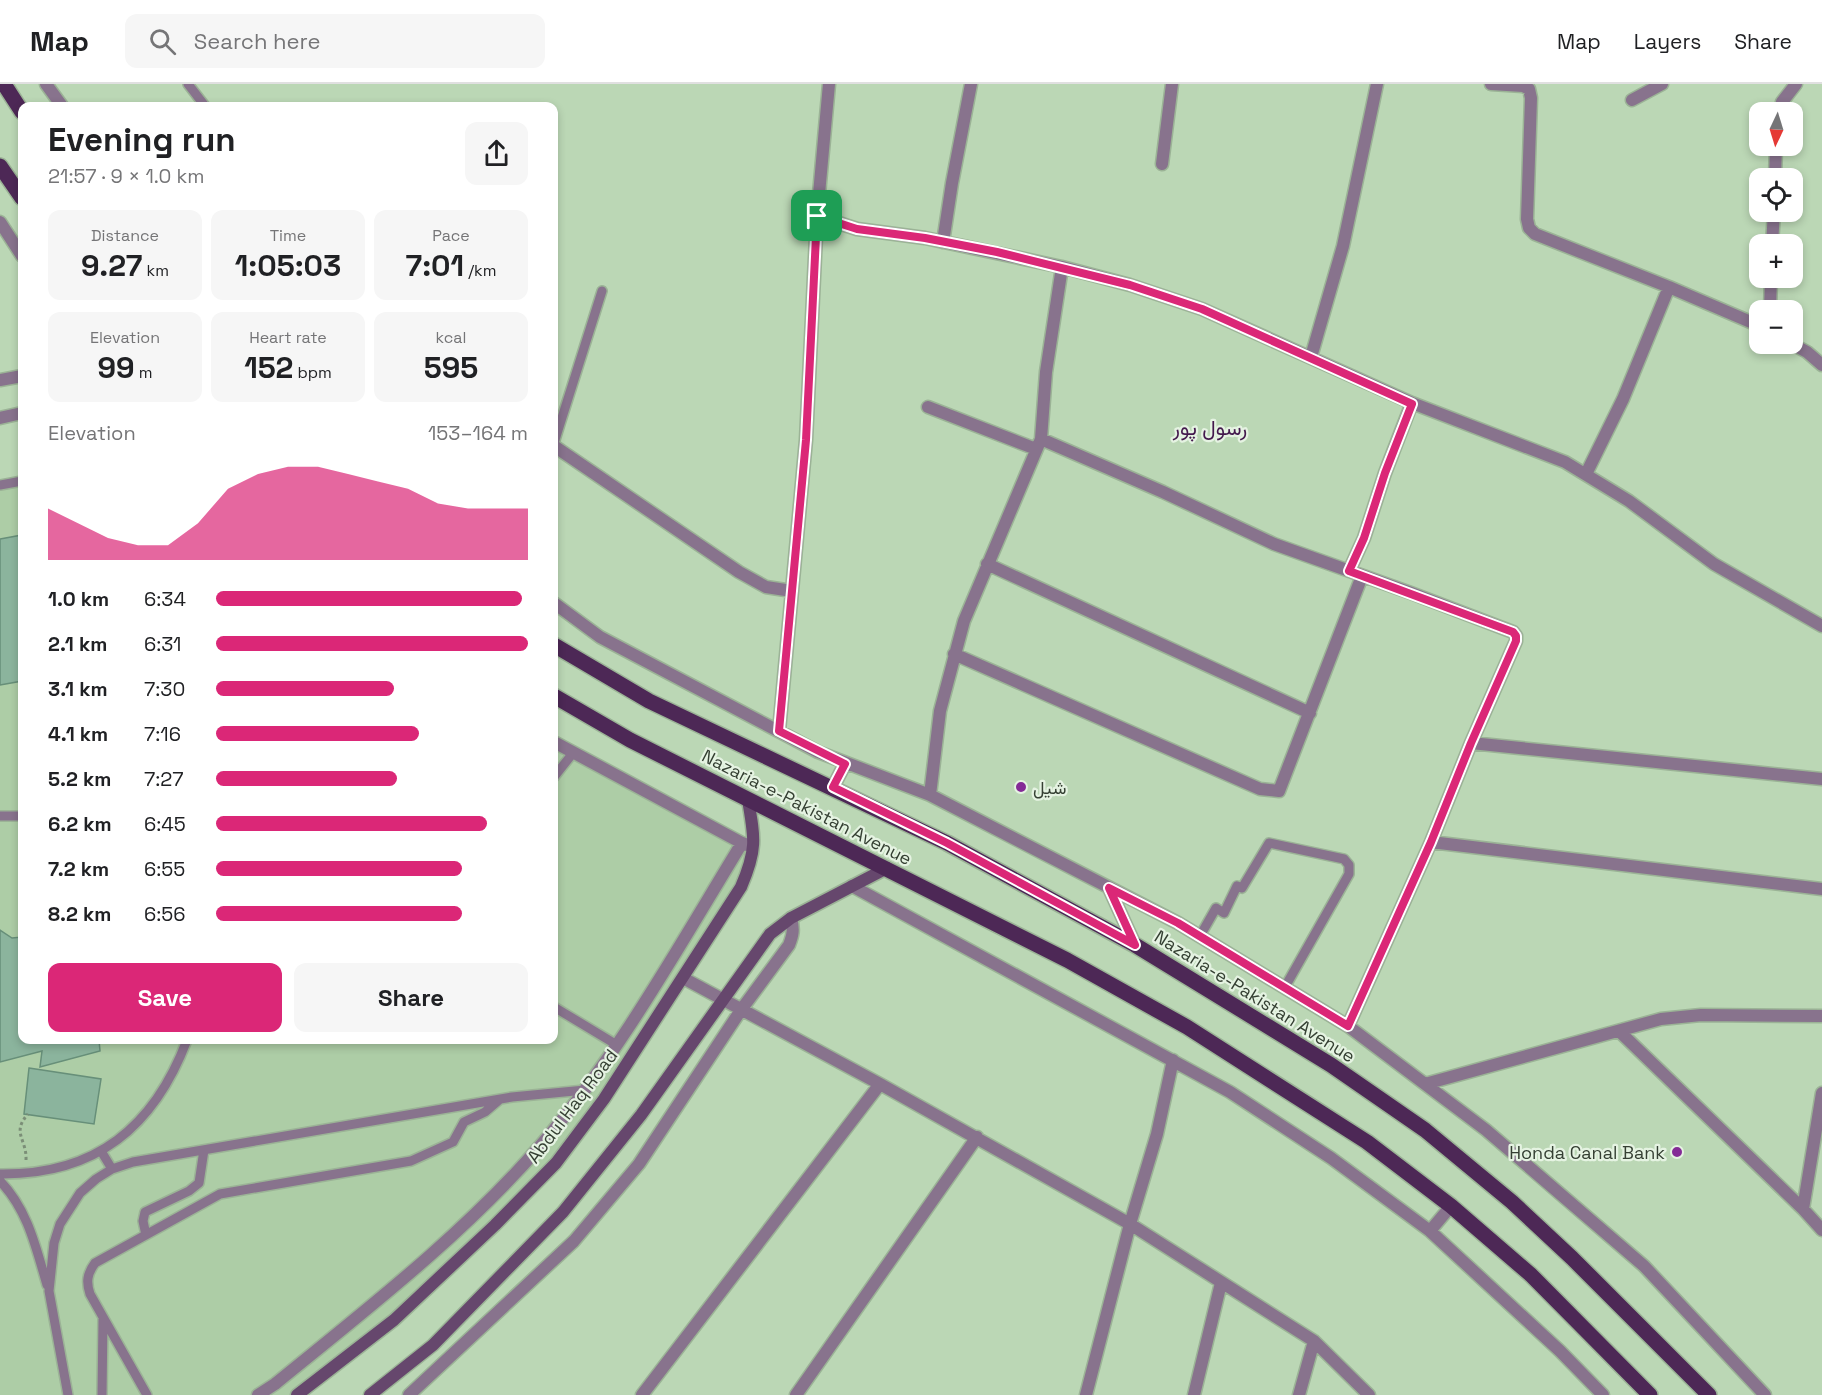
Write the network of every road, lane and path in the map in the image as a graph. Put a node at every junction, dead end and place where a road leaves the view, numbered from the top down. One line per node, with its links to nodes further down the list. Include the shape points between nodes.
1 (4, 84): 15 (main road)
2 (46, 84): 12 (street)
3 (188, 84): 13 (lane)
4 (829, 84): 19 (street)
5 (971, 84): 21 (street)
6 (1172, 84): 16 (street)
7 (1377, 84): 28 (street, via 1343,246)
8 (1491, 84): 24 (street, via 1529,89 1529,228 1535,234)
9 (1662, 84): 11 (street)
10 (1796, 84): 14 (street)
11 (1632, 100)
12 (59, 102)
13 (201, 102)
14 (1782, 102)
15 (18, 106)
16 (1162, 164)
17 (0, 166): 18 (main road)
18 (18, 192)
19 (817, 216): 21 (street, via 857,229); 45 (street, via 806,440)
20 (0, 222): 22 (street)
21 (943, 242): 23 (street)
22 (18, 250)
23 (1062, 267): 28 (street, via 1202,309); 37 (street)
24 (1669, 286): 26 (street); 39 (street, via 1623,399)
25 (602, 291): 36 (lane)
26 (1749, 321)
27 (1803, 350): 29 (street)
28 (1311, 357): 32 (street)
29 (1822, 365)
30 (18, 377): 31 (street)
31 (0, 380)
32 (1412, 404): 39 (street, via 1565,462); 43 (street)
33 (928, 407): 37 (street)
34 (18, 414): 35 (street)
35 (0, 418)
36 (558, 432)
37 (1038, 444): 42 (street); 43 (street, via 1163,492 1274,544)
38 (558, 448): 45 (street, via 739,572 766,587)
39 (1586, 474): 47 (street, via 1714,564)
40 (18, 482): 41 (lane)
41 (0, 485)
42 (987, 564): 49 (street); 51 (street)
43 (1349, 571): 44 (street)
44 (1362, 576): 51 (street); 53 (street, via 1516,636)
45 (792, 591): 52 (street)
46 (558, 606): 52 (street, via 600,638)
47 (1822, 626)
48 (558, 647): 59 (main road, Nazaria-e-Pakistan Avenue, via 649,701)
49 (954, 654): 51 (street, via 1274,792 1279,791 1286,778); 60 (street, via 939,711)
50 (558, 698): 61 (main road, Nazaria-e-Pakistan Avenue)
51 (1310, 713)
52 (779, 731): 56 (street)
53 (1471, 743): 58 (street); 64 (street)
54 (558, 744): 55 (street)
55 (573, 753): 57 (lane); 65 (street)
56 (845, 764): 59 (street); 60 (street)
57 (558, 772)
58 (1822, 779)
59 (833, 787): 72 (main road, Nazaria-e-Pakistan Avenue, via 947,843)
60 (930, 795): 68 (street)
61 (748, 800): 65 (main road, Abdul Haq Road); 66 (main road, Nazaria-e-Pakistan Avenue)
62 (0, 816): 63 (lane)
63 (18, 816)
64 (1431, 842): 69 (street); 79 (street)
65 (748, 845): 73 (main road, Abdul Haq Road, via 750,867 741,887); 82 (street)
66 (887, 868): 67 (main road); 99 (main road, Nazaria-e-Pakistan Avenue, via 1067,960 1187,1027 1367,1142)
67 (852, 886): 70 (main road); 84 (street)
68 (1109, 888): 71 (street); 72 (street)
69 (1822, 888)
70 (791, 918): 75 (main road, via 770,934); 77 (street, via 794,926 789,945)
71 (1200, 936): 74 (street); 74 (lane, via 1216,908 1224,913 1237,886 1242,888 1269,843 1344,859 1349,874)
72 (1135, 945): 124 (main road, Nazaria-e-Pakistan Avenue, via 1331,1065 1425,1130 1512,1202)
73 (683, 978): 75 (street); 83 (main road, Abdul Haq Road)
74 (1285, 987): 79 (street)
75 (724, 1001): 77 (street); 114 (main road, via 641,1115 563,1212 433,1345)
76 (558, 1009): 82 (lane)
77 (741, 1010): 85 (street); 115 (street, via 639,1164 574,1241)
78 (1822, 1016): 80 (street, via 1701,1015 1661,1019)
79 (1348, 1026): 86 (street)
80 (1618, 1031): 86 (street); 100 (street)
81 (185, 1044): 94 (lane, via 158,1100 136,1124)
82 (617, 1045): 83 (street); 87 (street)
83 (632, 1056): 90 (main road, Abdul Haq Road)
84 (1173, 1060): 101 (street, via 1157,1134); 103 (street, via 1331,1158)
85 (880, 1084): 92 (street); 116 (street)
86 (1425, 1084): 125 (street, via 1644,1266)
87 (585, 1090): 89 (lane); 90 (street); 112 (street, via 483,1207 381,1298)
88 (1822, 1093): 100 (street)
89 (501, 1099): 93 (lane); 104 (lane, via 464,1122 453,1142 411,1161 220,1194)
90 (604, 1099): 113 (main road, Abdul Haq Road, via 556,1163 495,1225 393,1320)
91 (28, 1114): 97 (path, via 19,1128 26,1151)
92 (977, 1137): 101 (street); 117 (street)
93 (204, 1150): 95 (lane); 104 (lane, via 199,1183 145,1212)
94 (101, 1151): 95 (lane); 97 (lane, via 55,1169)
95 (112, 1169): 106 (lane, via 80,1193 60,1224)
96 (0, 1174): 97 (lane)
97 (24, 1174)
98 (0, 1181): 106 (lane, via 20,1206)
99 (1451, 1206): 103 (street); 123 (main road, Nazaria-e-Pakistan Avenue, via 1531,1275)
100 (1803, 1209): 102 (street)
101 (1130, 1224): 105 (street); 118 (street)
102 (1822, 1230)
103 (1430, 1231): 122 (street)
104 (146, 1235): 107 (lane, via 95,1263 91,1269 87,1285)
105 (1221, 1283): 108 (street); 119 (street)
106 (49, 1291): 109 (lane)
107 (103, 1317): 110 (lane); 111 (lane)
108 (1314, 1341): 120 (street); 121 (street)
109 (68, 1395)
110 (102, 1395)
111 (147, 1395)
112 (258, 1395)
113 (297, 1395)
114 (370, 1395)
115 (409, 1395)
116 (642, 1395)
117 (796, 1395)
118 (1086, 1395)
119 (1194, 1395)
120 (1299, 1395)
121 (1369, 1395)
122 (1603, 1395)
123 (1650, 1395)
124 (1709, 1395)
125 (1765, 1395)

